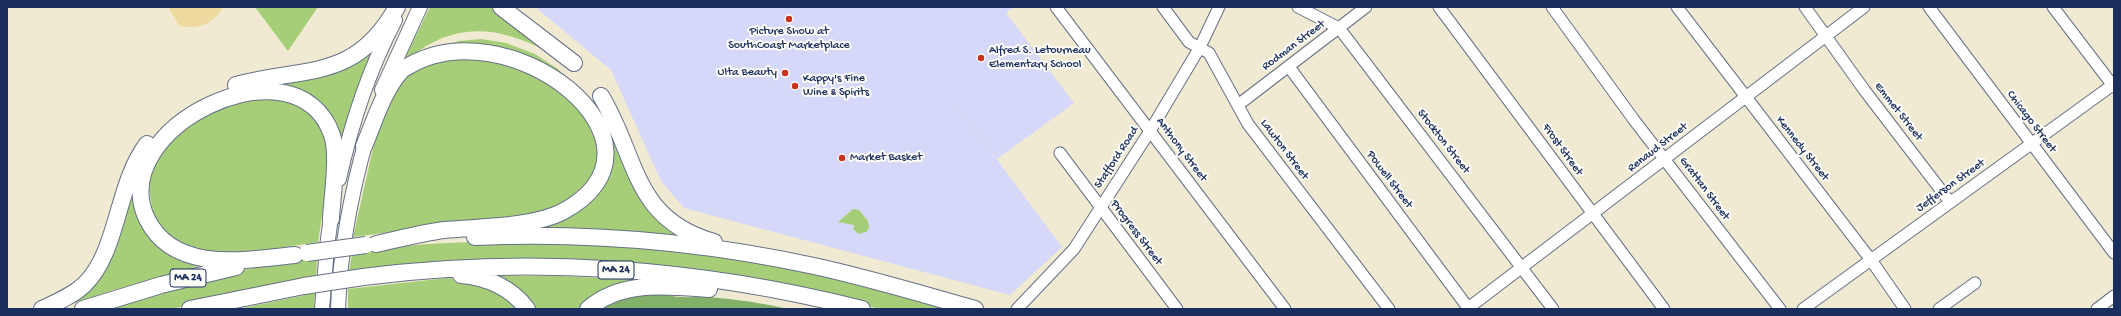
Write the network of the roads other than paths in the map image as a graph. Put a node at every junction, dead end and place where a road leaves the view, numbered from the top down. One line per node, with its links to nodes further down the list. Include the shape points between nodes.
1 (396, 7): 47 (highway, via 386,26 374,40 341,63 320,70 222,89 194,101 171,117 152,136 139,156 96,270 74,292)
2 (401, 7): 36 (main road, via 376,61 357,112)
3 (420, 7): 30 (main road, via 386,80)
4 (501, 7): 23 (highway)
5 (1056, 7): 28 (street, Anthony Street)
6 (1163, 7): 21 (street, Lawton Street, via 1189,42)
7 (1219, 7): 21 (street, Stafford Road)
8 (1298, 7): 17 (street, Stockton Street)
9 (1366, 7): 17 (street, Rodman Street)
10 (1439, 7): 35 (street, Frost Street)
11 (1552, 7): 32 (street, Grattan Street)
12 (1677, 7): 26 (street, Kennedy Street)
13 (1805, 7): 18 (street, Emmet Street)
14 (1864, 7): 18 (street, Renaud Street)
15 (1929, 7): 29 (street, Chicago Street)
16 (2053, 7): 25 (street)
17 (1339, 28): 22 (street, Rodman Street); 42 (street, Stockton Street)
18 (1826, 37): 26 (street, Renaud Street); 33 (street, Emmet Street)
19 (452, 38): 30 (highway, via 426,50 402,71 385,97)
20 (525, 44): 37 (highway, via 546,55 569,73 599,114 605,134 605,154 599,173 589,189 569,208 541,220 428,232)
21 (1200, 47): 27 (street, Lawton Street, via 1209,53); 28 (street, Stafford Road)
22 (1289, 67): 27 (street, Rodman Street); 62 (street, Powell Street)
23 (584, 73)
24 (594, 85): 41 (highway, via 609,110 642,188 666,218 683,230 705,240)
25 (2114, 85): 29 (street, Jefferson Street)
26 (1745, 97): 32 (street, Renaud Street); 40 (street, Kennedy Street)
27 (1238, 105): 61 (street, Lawton Street, via 1248,124)
28 (1150, 131): 34 (street, Stafford Road); 60 (street, Anthony Street)
29 (2032, 144): 33 (street, Jefferson Street); 38 (street, Chicago Street)
30 (364, 146): 52 (main road, via 344,240)
31 (1060, 153): 34 (street, Progress Street)
32 (1665, 159): 35 (street, Renaud Street); 65 (street, Grattan Street)
33 (1950, 202): 40 (street, Jefferson Street)
34 (1101, 208): 58 (street, Stafford Road, via 1074,249); 59 (street, Progress Street)
35 (1593, 214): 42 (street, Renaud Street); 64 (street, Frost Street)
36 (331, 219): 39 (highway, via 335,154 332,135 320,115 298,98 284,93 267,92 227,98 190,116 162,141 145,169 141,192 146,216 161,238 183,252 213,260 259,259); 51 (main road)
37 (371, 244): 39 (highway, MA 24, bridge); 41 (highway, MA 24, via 486,237 568,237 678,245)
38 (2114, 253)
39 (301, 254): 48 (highway, MA 24, via 187,278)
40 (1871, 260): 66 (street, Jefferson Street); 67 (street, Kennedy Street)
41 (787, 261): 57 (highway, MA 24, via 874,281)
42 (1520, 268): 62 (street, Renaud Street); 63 (street, Stockton Street)
43 (365, 277): 45 (highway, MA 24, bridge); 53 (highway, via 467,275 503,288); 56 (highway, MA 24, via 490,267 628,271 766,288)
44 (1975, 283): 68 (street)
45 (301, 286): 49 (highway, MA 24); 50 (highway)
46 (2114, 296): 69 (street)
47 (42, 309)
48 (83, 309)
49 (190, 309)
50 (225, 309)
51 (322, 309)
52 (338, 309)
53 (527, 309)
54 (588, 309): 55 (highway, via 615,293 632,288 650,287 739,291)
55 (851, 309)
56 (862, 309)
57 (975, 309)
58 (1017, 309)
59 (1176, 309)
60 (1285, 309)
61 (1389, 309)
62 (1468, 309)
63 (1553, 309)
64 (1664, 309)
65 (1780, 309)
66 (1803, 309)
67 (1905, 309)
68 (1939, 309)
69 (2097, 309)

